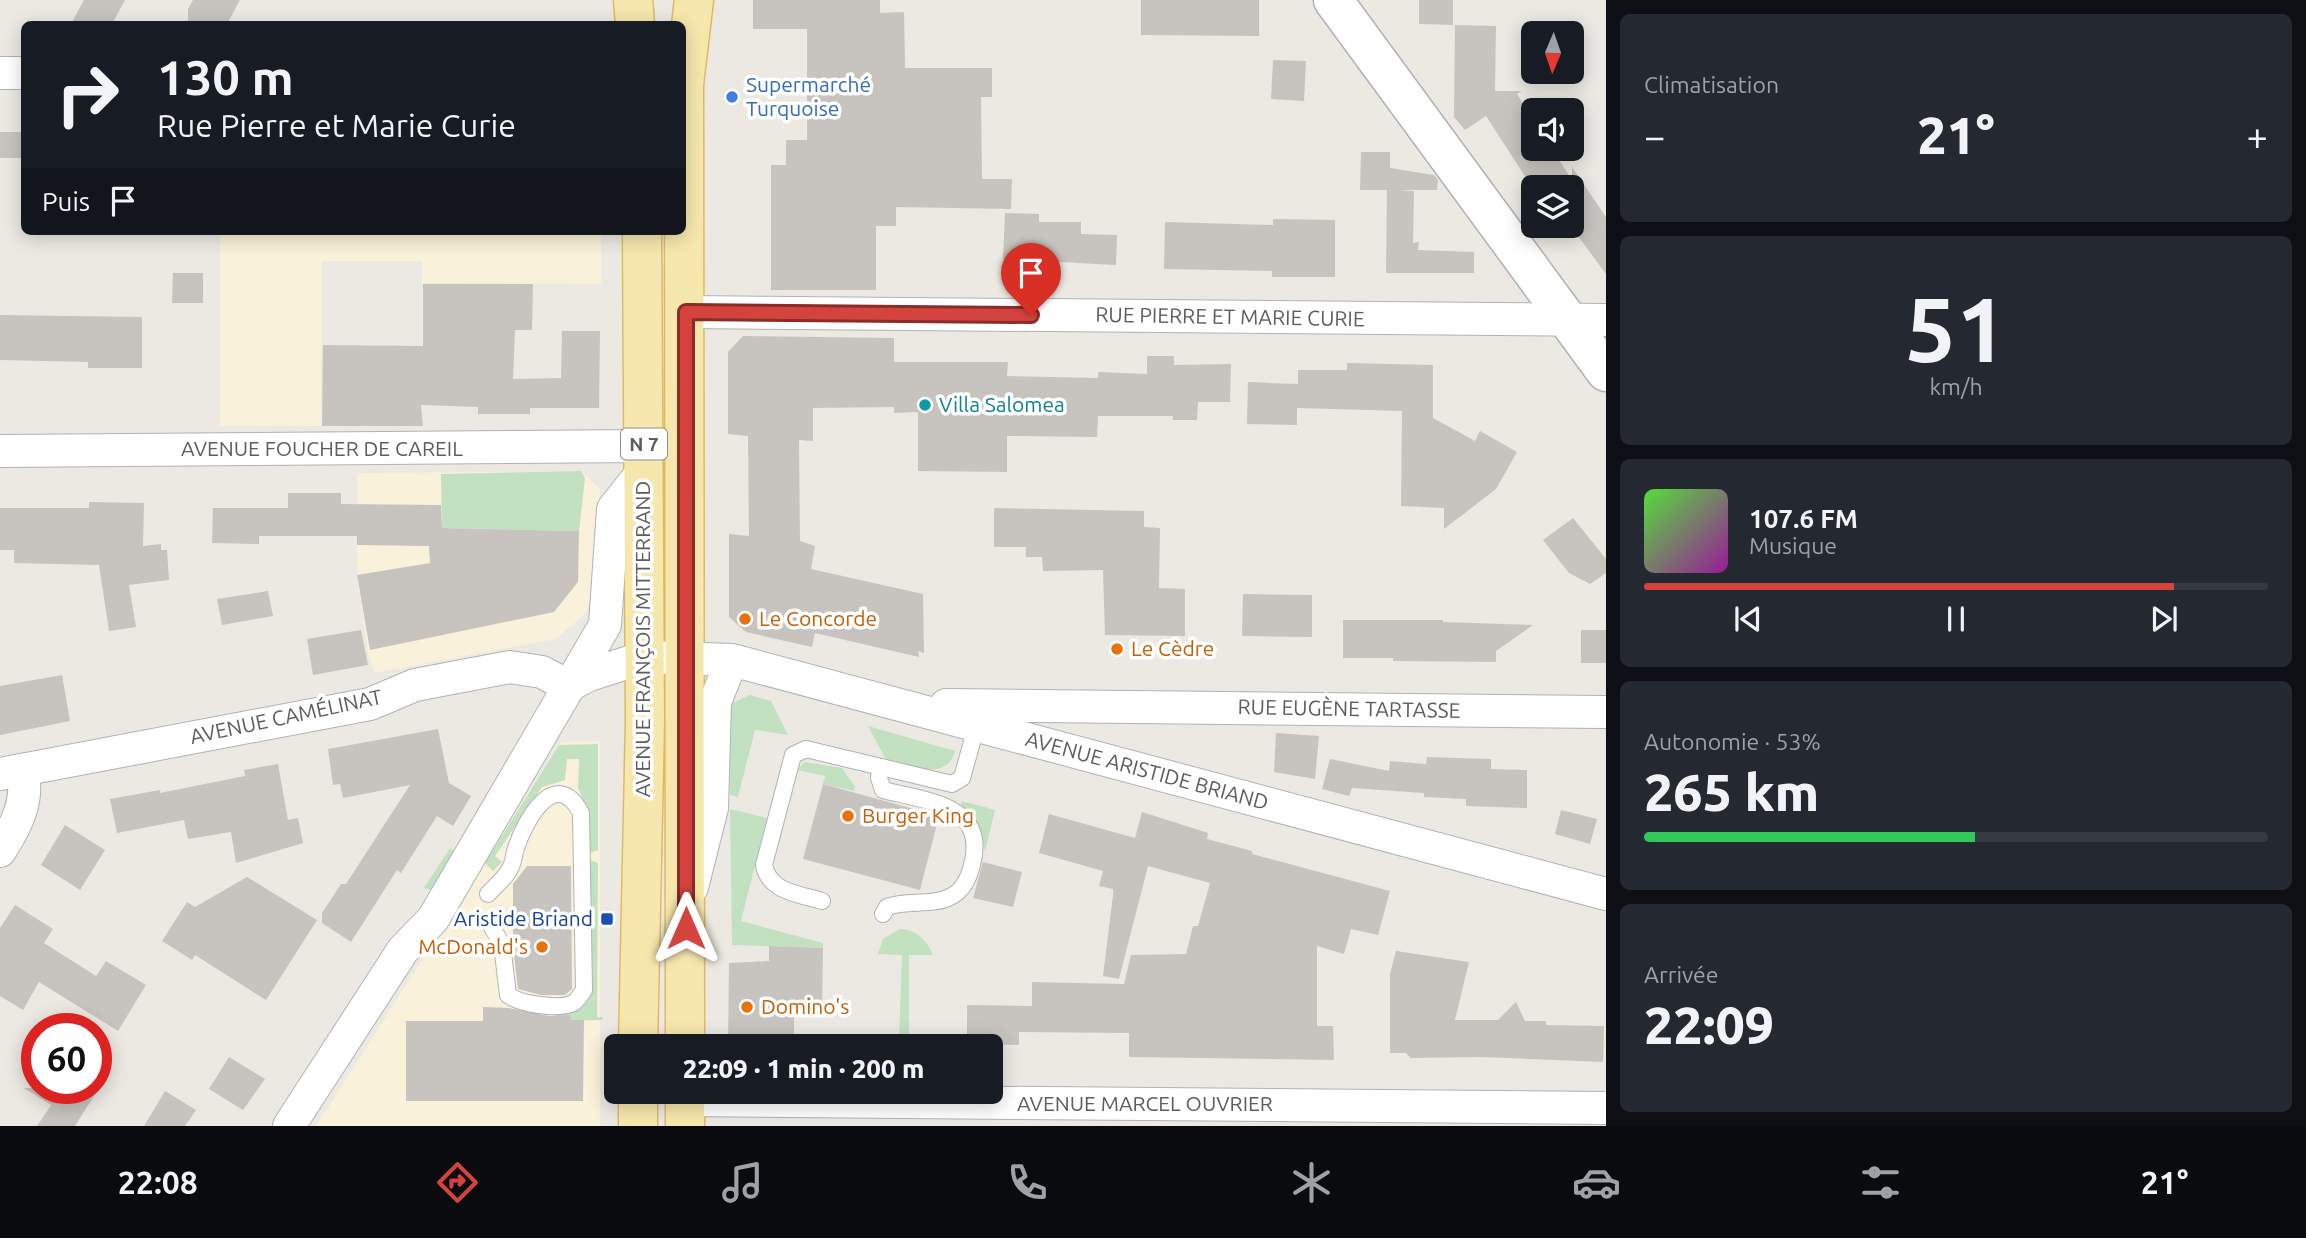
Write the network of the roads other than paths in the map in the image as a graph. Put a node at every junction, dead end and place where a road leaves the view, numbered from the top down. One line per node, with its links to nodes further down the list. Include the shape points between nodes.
1 (633, 0): 4 (main road)
2 (1333, 0): 11 (street)
3 (694, 7): 5 (main road, N 7)
4 (635, 21)
5 (686, 69)
6 (0, 73): 7 (street)
7 (21, 73)
8 (642, 235): 15 (main road, AVENUE FRANÇOIS MITTERRAND / N 7)
9 (685, 235): 10 (main road, N 7)
10 (686, 312): 11 (street, RUE PIERRE ET MARIE CURIE); 18 (main road, N 7)
11 (1568, 320): 12 (street, RUE PIERRE ET MARIE CURIE); 13 (street)
12 (1606, 320)
13 (1606, 372)
14 (0, 451): 15 (street, AVENUE FOUCHER DE CAREIL)
15 (644, 458): 16 (street, via 613,509); 17 (main road, AVENUE FRANÇOIS MITTERRAND / N 7)
16 (605, 625): 17 (street); 20 (street)
17 (645, 657): 18 (street, AVENUE ARISTIDE BRIAND); 20 (street); 36 (main road, AVENUE FRANÇOIS MITTERRAND / N 7)
18 (686, 659): 19 (street, AVENUE ARISTIDE BRIAND); 21 (street); 33 (main road, N 7)
19 (732, 660): 21 (street); 22 (street, AVENUE ARISTIDE BRIAND)
20 (579, 680): 28 (street, AVENUE CAMÉLINAT, via 510,667 415,685 370,704); 41 (street, via 433,919 403,950)
21 (715, 702): 33 (street, via 712,808)
22 (898, 706): 23 (street, RUE EUGÈNE TARTASSE); 25 (street, AVENUE ARISTIDE BRIAND)
23 (1093, 706): 24 (street, RUE EUGÈNE TARTASSE); 26 (street)
24 (1606, 712)
25 (977, 724): 26 (street, AVENUE ARISTIDE BRIAND); 27 (lane, via 959,782)
26 (1076, 752): 31 (street, AVENUE ARISTIDE BRIAND)
27 (880, 767): 32 (lane, via 806,749 793,755 764,865 766,878 776,886); 34 (lane, via 883,790 955,810 967,820 975,844 969,876 953,896 897,903)
28 (11, 772): 29 (street, via 27,790 14,829)
29 (0, 852)
30 (488, 894): 35 (lane, via 512,867 515,849 540,802 557,794 576,802 582,824 584,990 576,1002 532,1005 508,995 502,945)
31 (1606, 894)
32 (822, 901)
33 (686, 904): 37 (main road, N 7)
34 (883, 914)
35 (492, 926)
36 (638, 1034)
37 (685, 1034)
38 (638, 1104): 42 (main road)
39 (685, 1106): 40 (street, AVENUE MARCEL OUVRIER)
40 (1606, 1108)
41 (289, 1126)
42 (638, 1126)

